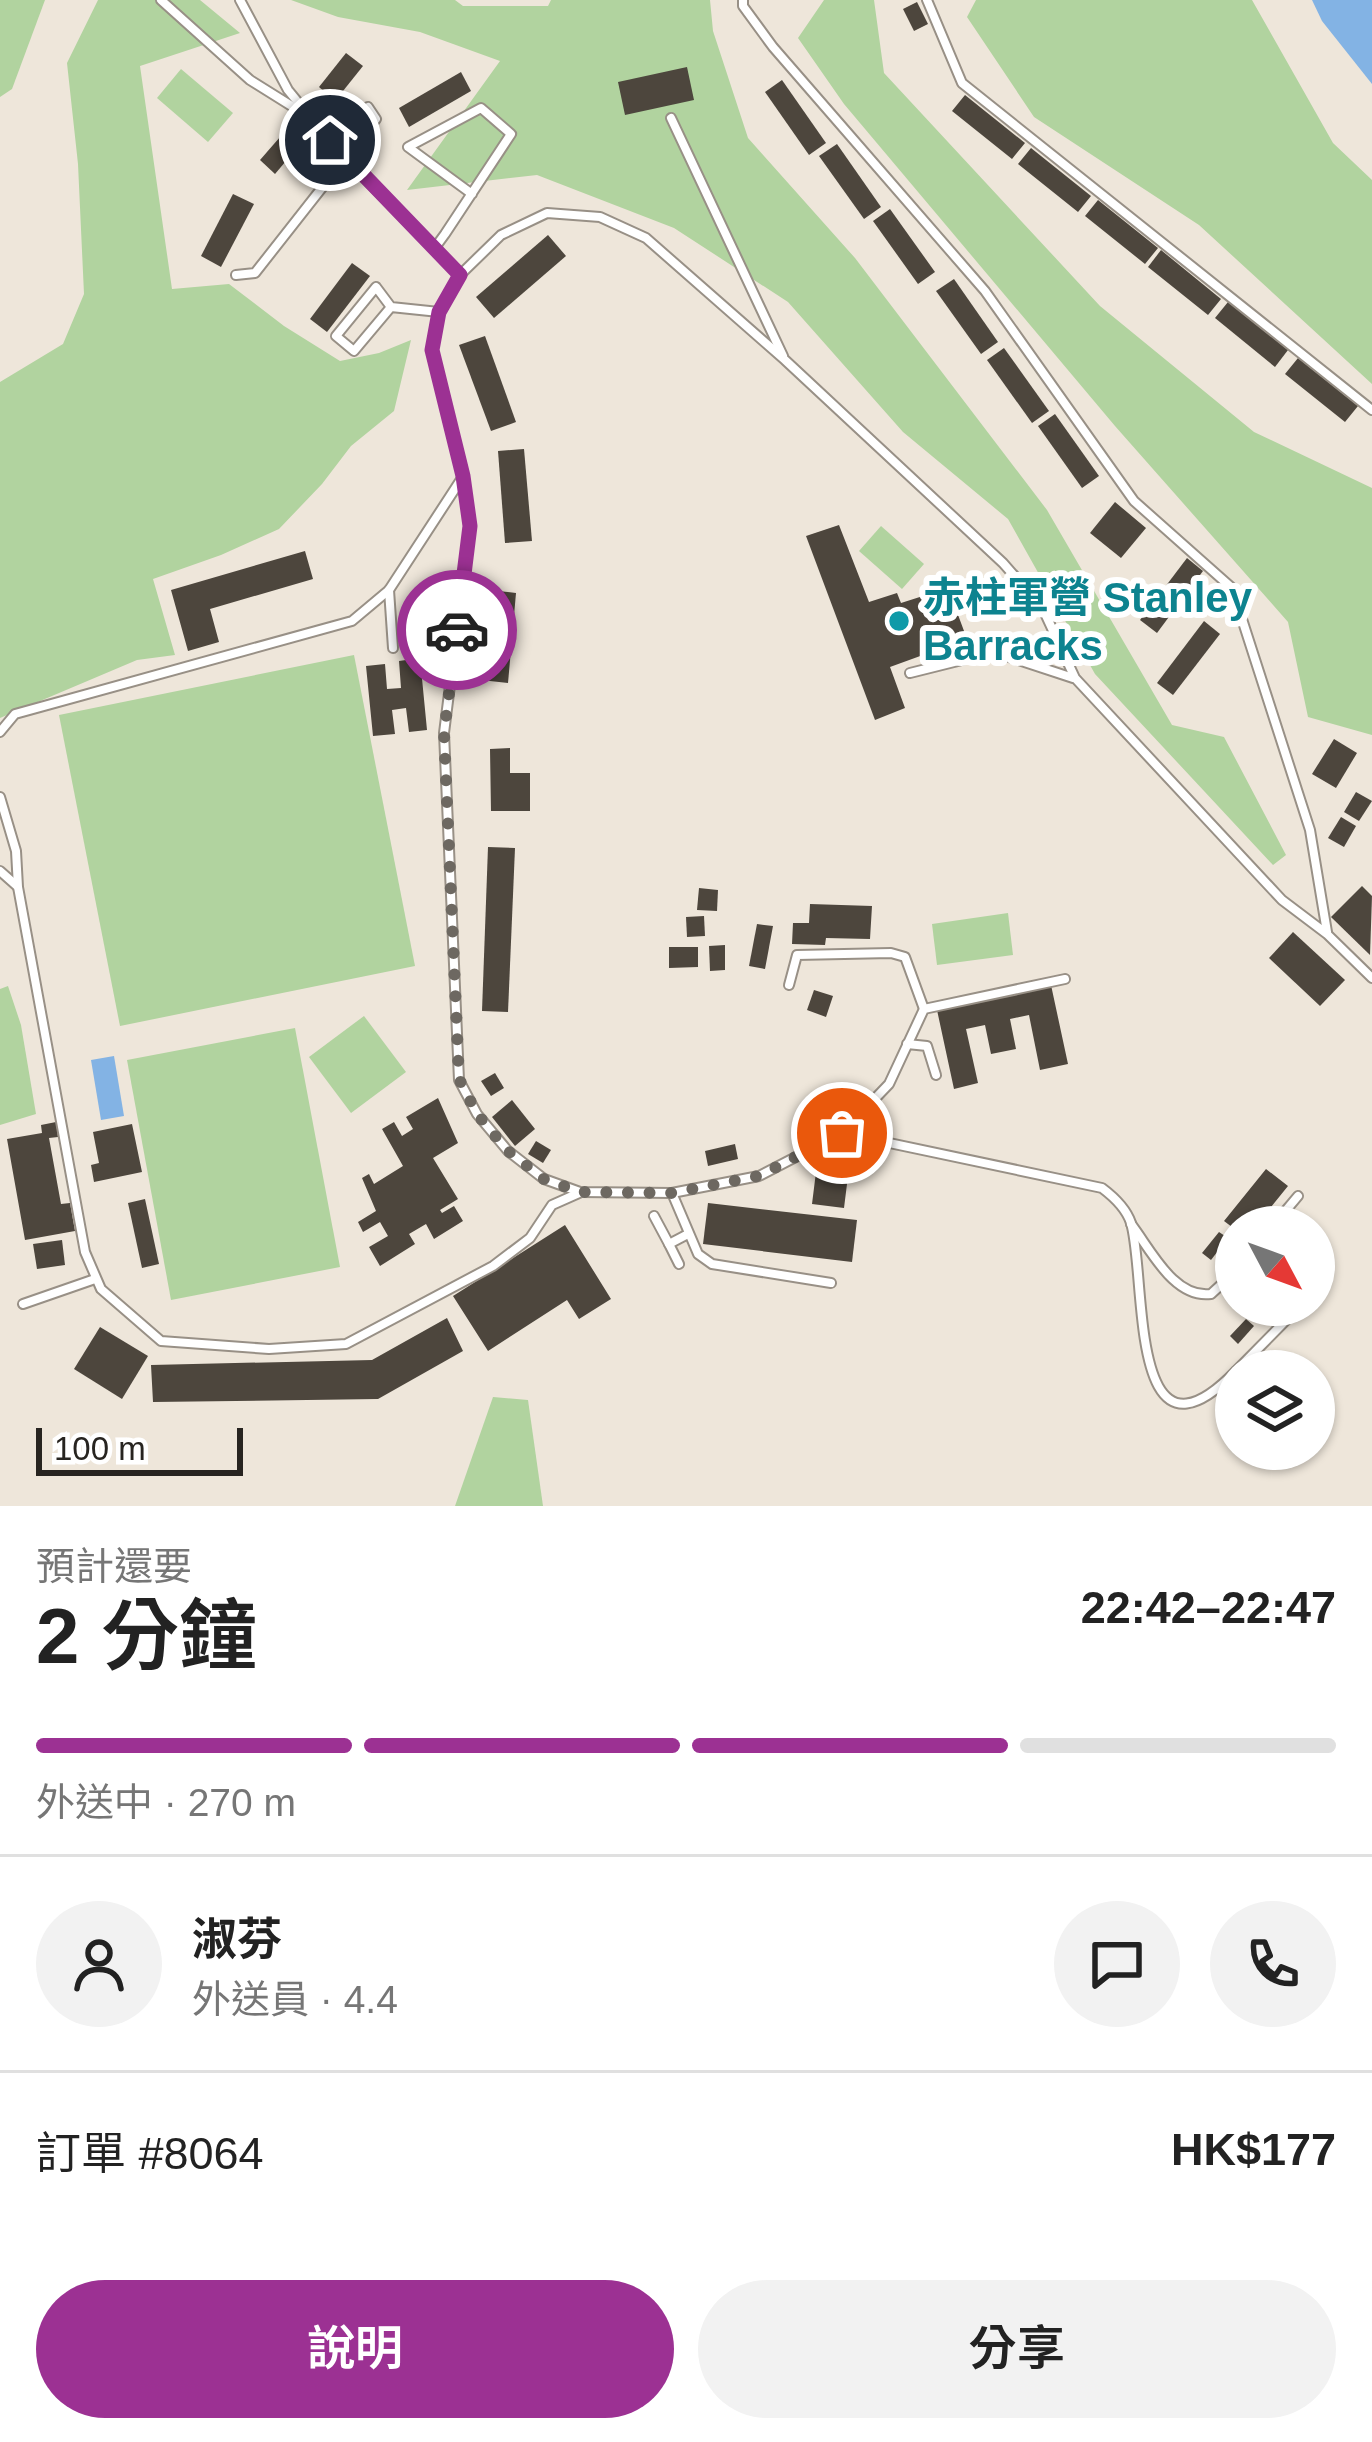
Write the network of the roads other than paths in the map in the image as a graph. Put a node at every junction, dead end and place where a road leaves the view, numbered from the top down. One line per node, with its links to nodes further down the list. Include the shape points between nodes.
1 (161, 0): 7 (lane, via 250,80)
2 (240, 0): 7 (lane, via 288,90)
3 (742, 0): 26 (lane, via 772,47 985,291 1134,501 1232,588 1310,830)
4 (927, 0): 16 (lane, via 962,82)
5 (368, 107): 8 (lane, via 376,119)
6 (671, 118): 15 (lane)
7 (314, 120): 8 (lane)
8 (346, 159): 10 (lane); 11 (lane, via 255,273)
9 (472, 194): 9 (lane, via 512,134 481,108 408,147); 10 (lane)
10 (434, 249): 12 (lane)
11 (236, 275)
12 (460, 275): 14 (lane); 15 (lane, via 501,235 547,213 600,217 646,238)
13 (391, 308): 13 (lane, via 354,351 336,336 376,287); 14 (lane)
14 (439, 312): 17 (lane, via 432,350)
15 (785, 360): 21 (lane, via 1003,563 1042,607)
16 (1372, 410)
17 (463, 476): 18 (lane); 34 (lane, via 470,526 444,733 459,1079 508,1151 544,1179)
18 (389, 590): 19 (lane); 22 (lane, via 352,621 15,714)
19 (393, 648)
20 (910, 673): 21 (lane, via 994,652)
21 (1075, 678): 26 (lane, via 1282,900)
22 (0, 732)
23 (0, 797): 25 (lane)
24 (0, 871): 25 (lane)
25 (18, 887): 43 (lane)
26 (1327, 934): 27 (lane)
27 (1372, 978)
28 (1064, 980): 30 (lane)
29 (790, 985): 30 (lane, via 796,955 891,953 905,957)
30 (924, 1009): 31 (lane)
31 (908, 1044): 32 (lane, via 926,1041); 33 (lane, via 889,1084)
32 (936, 1075)
33 (842, 1133): 35 (lane, via 759,1176); 39 (lane, via 1102,1188)
34 (580, 1192): 35 (lane); 43 (lane, via 552,1205 530,1238 493,1266 346,1344 269,1349 161,1341)
35 (672, 1193): 40 (lane)
36 (1298, 1196): 37 (lane)
37 (1290, 1206)
38 (655, 1216): 41 (lane)
39 (1130, 1223): 45 (lane, via 1175,1282 1189,1292); 49 (lane, via 1144,1354 1162,1390 1175,1403)
40 (688, 1234): 41 (lane); 44 (lane, via 712,1264)
41 (669, 1244): 42 (lane)
42 (680, 1264)
43 (95, 1279): 46 (lane)
44 (831, 1283)
45 (1215, 1290)
46 (22, 1304)
47 (1280, 1326): 48 (lane)
48 (1257, 1350)
49 (1215, 1393)

